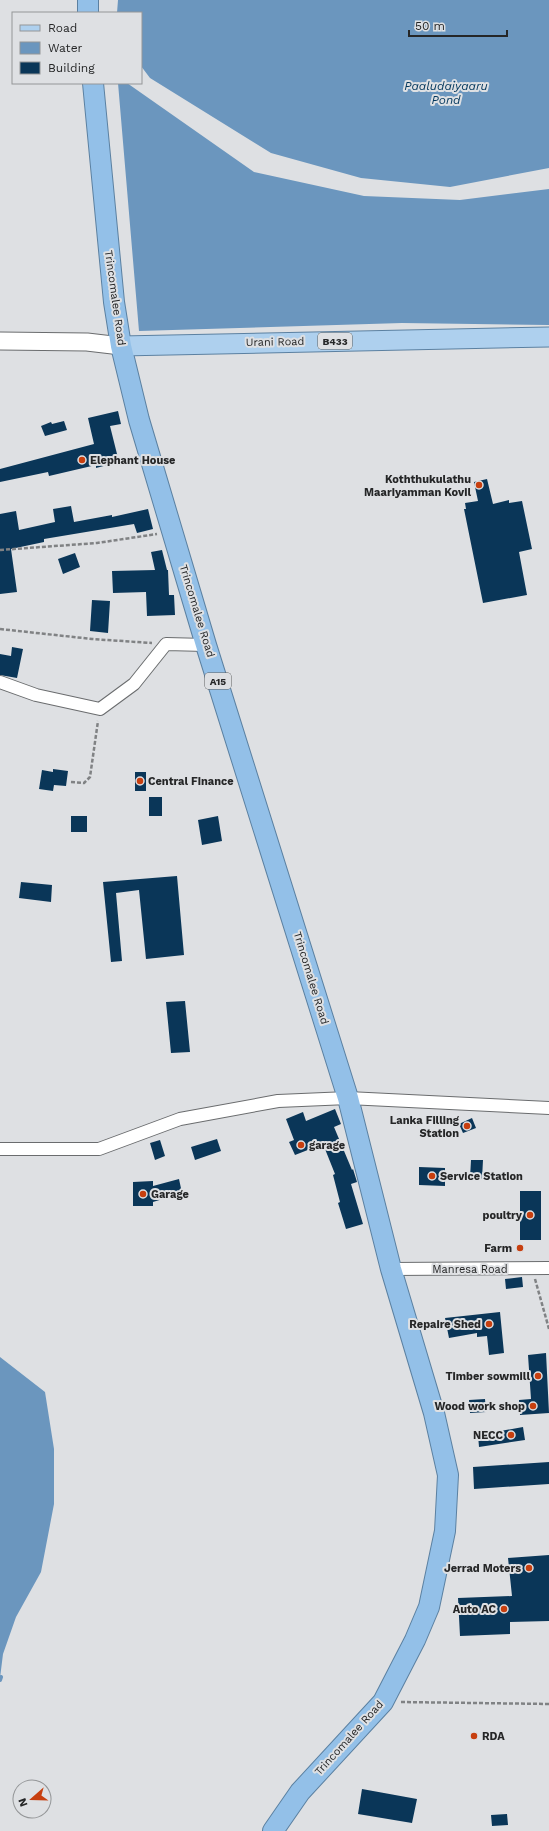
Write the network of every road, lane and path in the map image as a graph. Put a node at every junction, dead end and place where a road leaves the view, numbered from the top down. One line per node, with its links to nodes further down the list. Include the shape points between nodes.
1 (88, 0): 2 (highway)
2 (88, 12)
3 (93, 84): 6 (highway, Trincomalee Road / A15, via 114,302)
4 (549, 337): 6 (main road, Urani Road / B433)
5 (0, 341): 6 (main road, via 87,342)
6 (121, 346): 7 (highway, Trincomalee Road / A15, via 151,464)
7 (173, 532): 8 (path, via 97,543); 11 (highway, Trincomalee Road / A15)
8 (0, 550)
9 (0, 629): 10 (path)
10 (166, 644): 11 (street); 13 (street, via 134,684)
11 (206, 645): 15 (highway, Trincomalee Road / A15)
12 (0, 682): 13 (street, via 36,695)
13 (100, 709): 14 (path, via 90,777 84,783)
14 (71, 782)
15 (348, 1098): 16 (street); 17 (street, via 278,1101 180,1119 99,1149); 19 (highway, Trincomalee Road / A15)
16 (549, 1108)
17 (0, 1149)
18 (549, 1268): 20 (street, Manresa Road)
19 (391, 1269): 20 (street, Manresa Road); 22 (highway, Trincomalee Road / A15, via 434,1413 448,1475 444,1531 429,1607)
20 (532, 1269): 21 (path)
21 (549, 1329)
22 (383, 1702): 23 (path); 24 (highway, Trincomalee Road / A15, via 300,1792)
23 (549, 1704)
24 (273, 1831)

